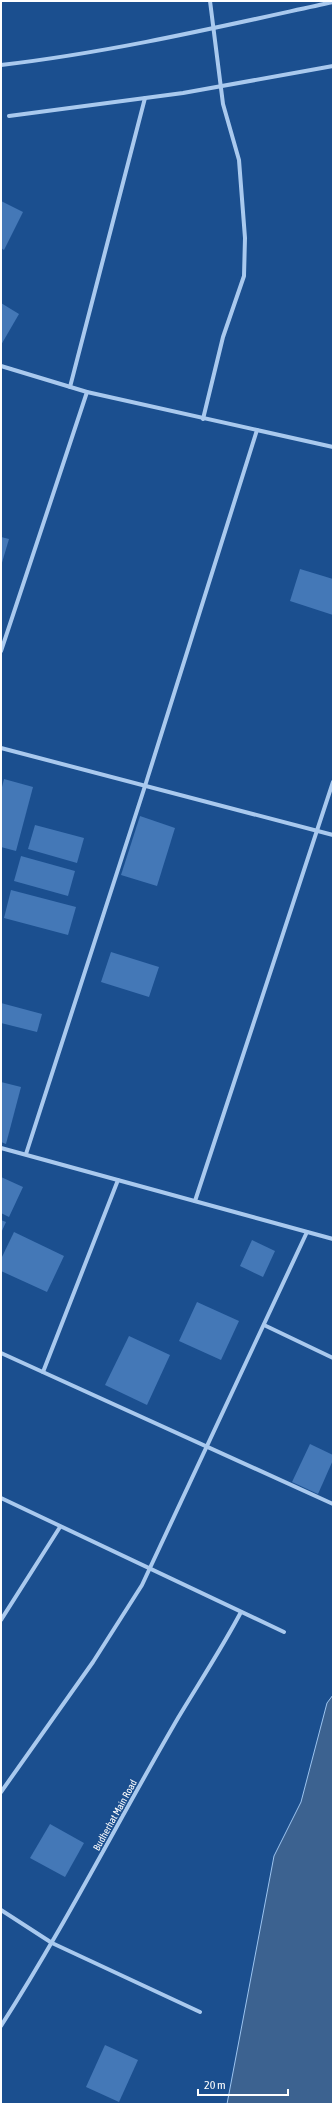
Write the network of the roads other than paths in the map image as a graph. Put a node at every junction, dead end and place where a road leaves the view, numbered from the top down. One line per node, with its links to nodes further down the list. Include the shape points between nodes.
1 (210, 1): 3 (street)
2 (333, 2): 3 (street)
3 (214, 28): 4 (street); 6 (street)
4 (1, 65)
5 (333, 66): 6 (street)
6 (221, 86): 7 (street); 12 (street, via 223,104 239,160 245,238 244,276 223,337)
7 (145, 98): 8 (street); 10 (street)
8 (10, 116)
9 (1, 366): 10 (street)
10 (70, 387): 11 (street)
11 (87, 392): 12 (street); 15 (street)
12 (203, 419): 13 (street)
13 (257, 430): 14 (street); 18 (street)
14 (333, 447)
15 (1, 651)
16 (1, 748): 18 (street)
17 (333, 782): 19 (street)
18 (145, 786): 19 (street); 22 (street)
19 (318, 831): 20 (street); 24 (street)
20 (333, 835)
21 (1, 1148): 22 (street)
22 (26, 1154): 23 (street)
23 (118, 1180): 24 (street); 30 (street)
24 (195, 1201): 25 (street)
25 (307, 1232): 26 (street); 27 (street)
26 (333, 1239)
27 (264, 1326): 29 (street); 31 (street)
28 (1, 1353): 30 (street)
29 (333, 1358)
30 (43, 1372): 31 (street)
31 (207, 1447): 33 (street); 35 (street)
32 (1, 1498): 34 (street)
33 (333, 1504)
34 (60, 1527): 35 (street); 37 (street)
35 (150, 1569): 36 (street); 39 (street, via 93,1662)
36 (241, 1612): 38 (street); 41 (street, Budherhat Main Road, via 178,1718)
37 (1, 1620)
38 (284, 1632)
39 (1, 1792)
40 (1, 1910): 41 (street)
41 (52, 1943): 42 (street); 43 (street, Budherhat Main Road)
42 (200, 2012)
43 (1, 2026)

